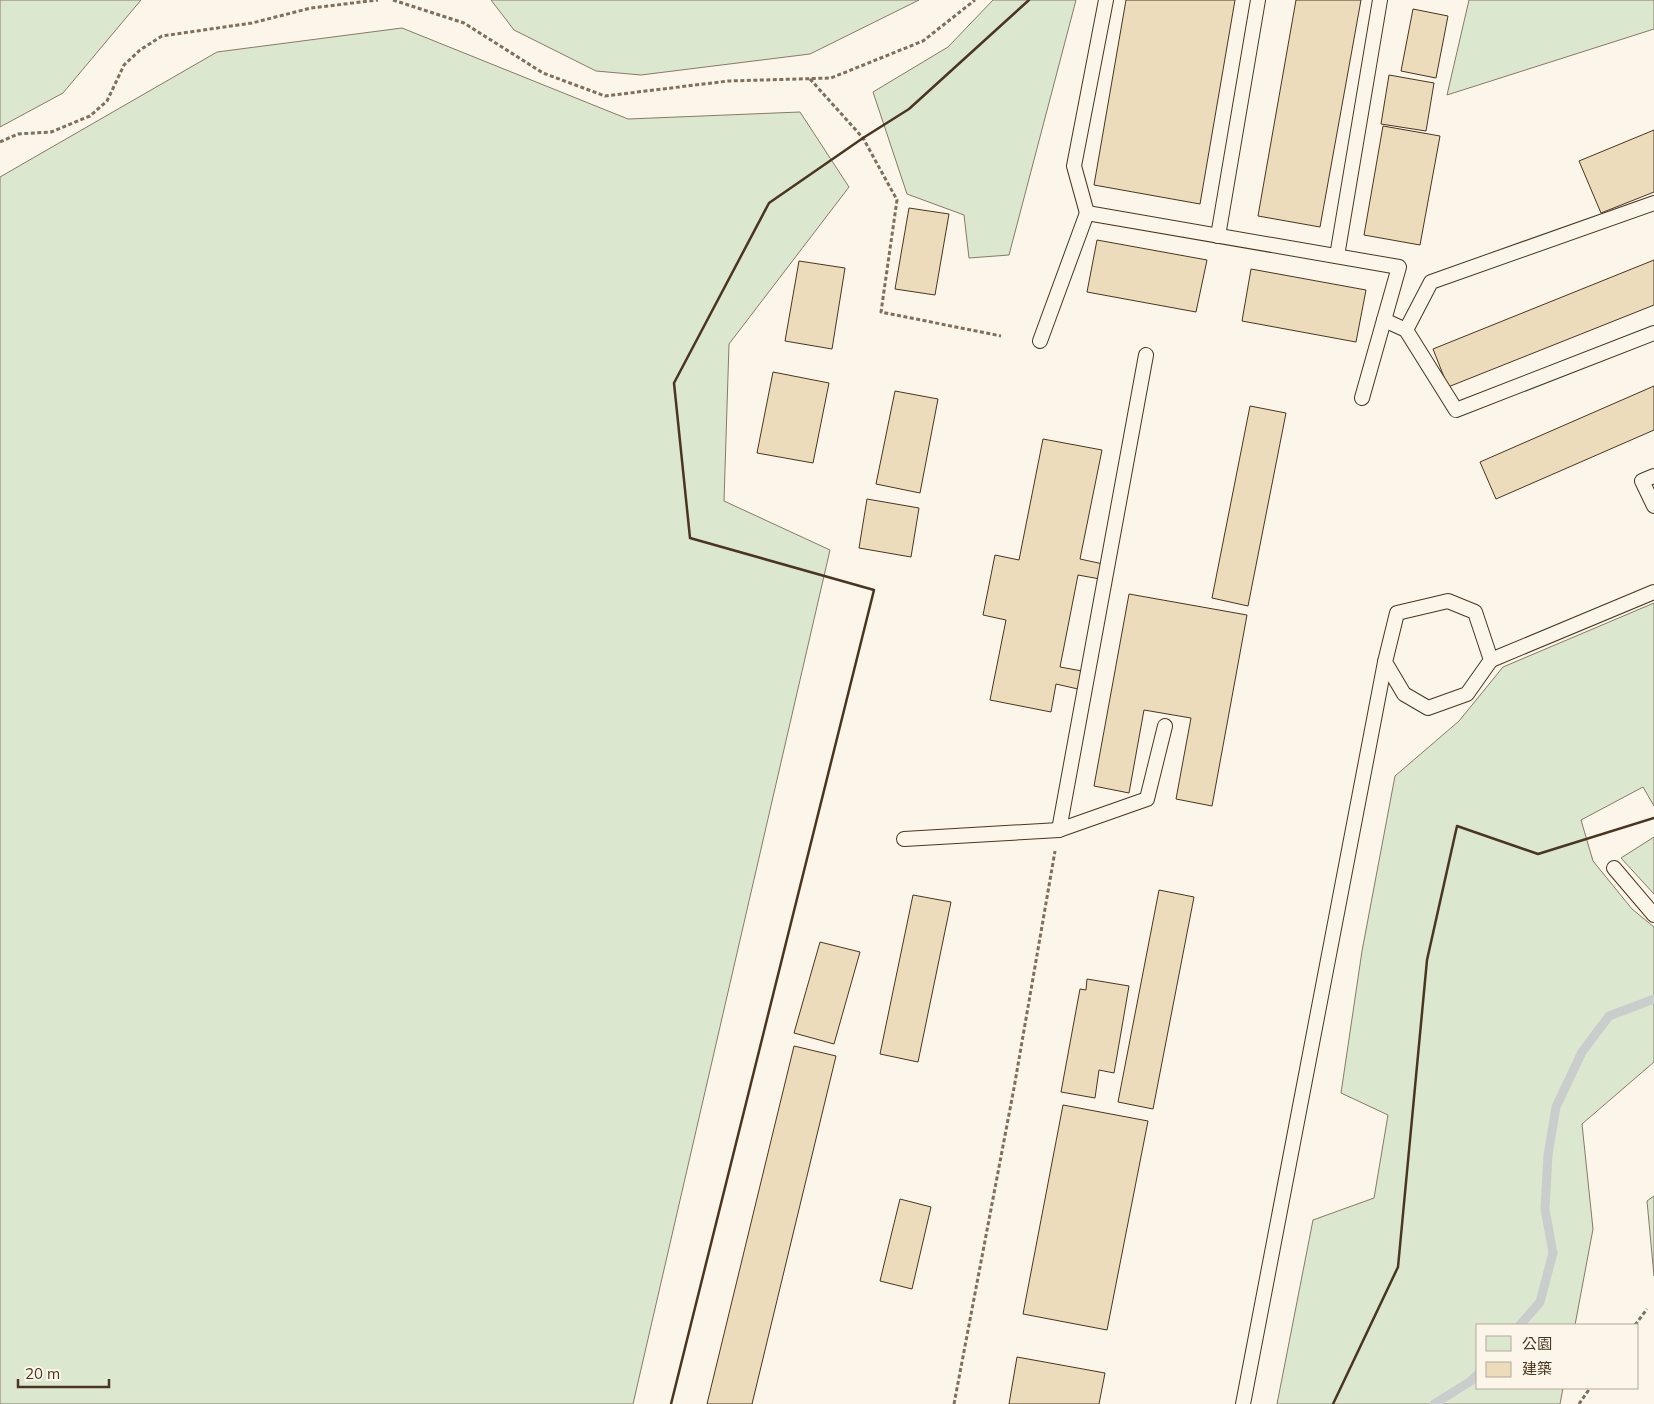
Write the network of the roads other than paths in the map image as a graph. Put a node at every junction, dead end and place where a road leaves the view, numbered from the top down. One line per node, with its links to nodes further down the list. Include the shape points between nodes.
1 (1106, 0): 5 (lane, via 1074,166)
2 (1258, 0): 6 (lane)
3 (1380, 0): 7 (lane)
4 (1654, 203): 9 (lane, via 1431,282)
5 (1087, 213): 6 (lane); 11 (lane)
6 (1218, 236): 7 (lane)
7 (1337, 256): 8 (lane, via 1399,267)
8 (1384, 320): 9 (lane); 13 (lane)
9 (1406, 330): 10 (lane, via 1456,410)
10 (1654, 334)
11 (1040, 341)
12 (1146, 355): 20 (lane)
13 (1362, 398)
14 (1654, 476): 15 (lane, via 1642,481)
15 (1654, 506)
16 (1654, 592): 17 (lane)
17 (1491, 660): 18 (lane, via 1467,694 1428,708 1404,694); 18 (lane, via 1475,612 1448,601 1397,613)
18 (1385, 662): 24 (lane)
19 (1165, 726): 20 (lane, via 1147,798)
20 (1059, 830): 21 (lane)
21 (904, 839)
22 (1614, 868): 23 (lane)
23 (1654, 915)
24 (1243, 1404)

